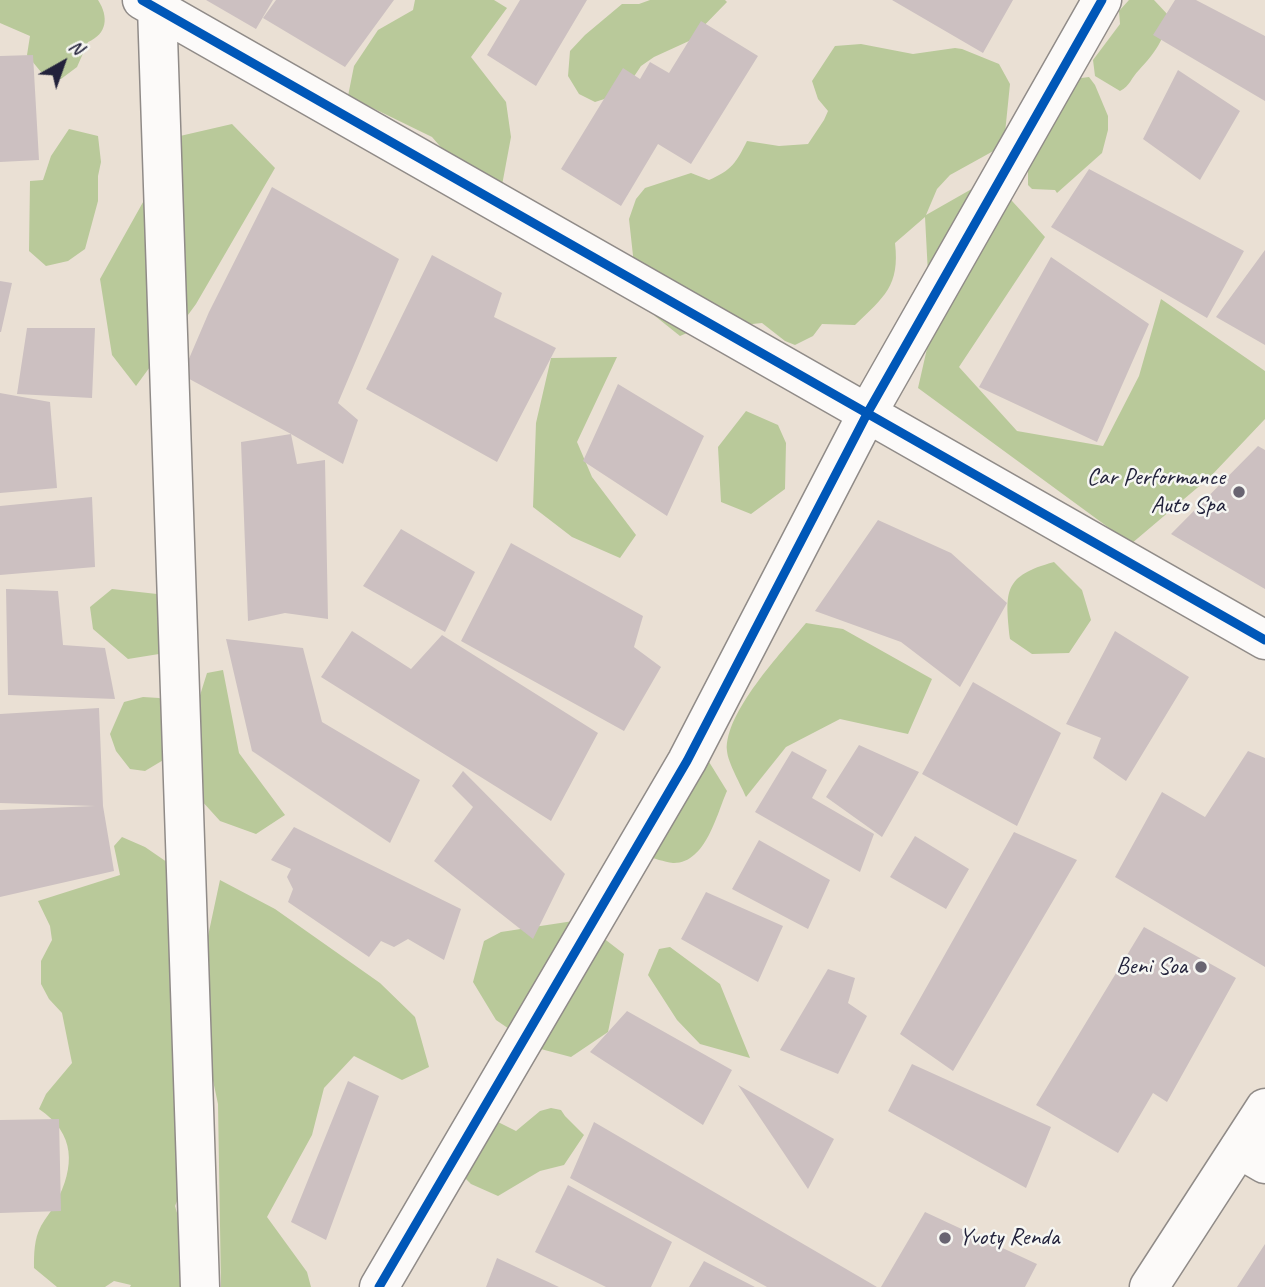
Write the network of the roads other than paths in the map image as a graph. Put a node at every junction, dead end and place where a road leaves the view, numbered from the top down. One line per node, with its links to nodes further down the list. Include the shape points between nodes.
1 (1102, 0): 3 (street)
2 (150, 4): 3 (street); 7 (street)
3 (868, 412): 4 (street); 8 (street, via 687,761)
4 (1265, 640)
5 (1265, 1108): 6 (street)
6 (1252, 1157): 9 (street)
7 (200, 1287)
8 (379, 1287)
9 (1149, 1287)

